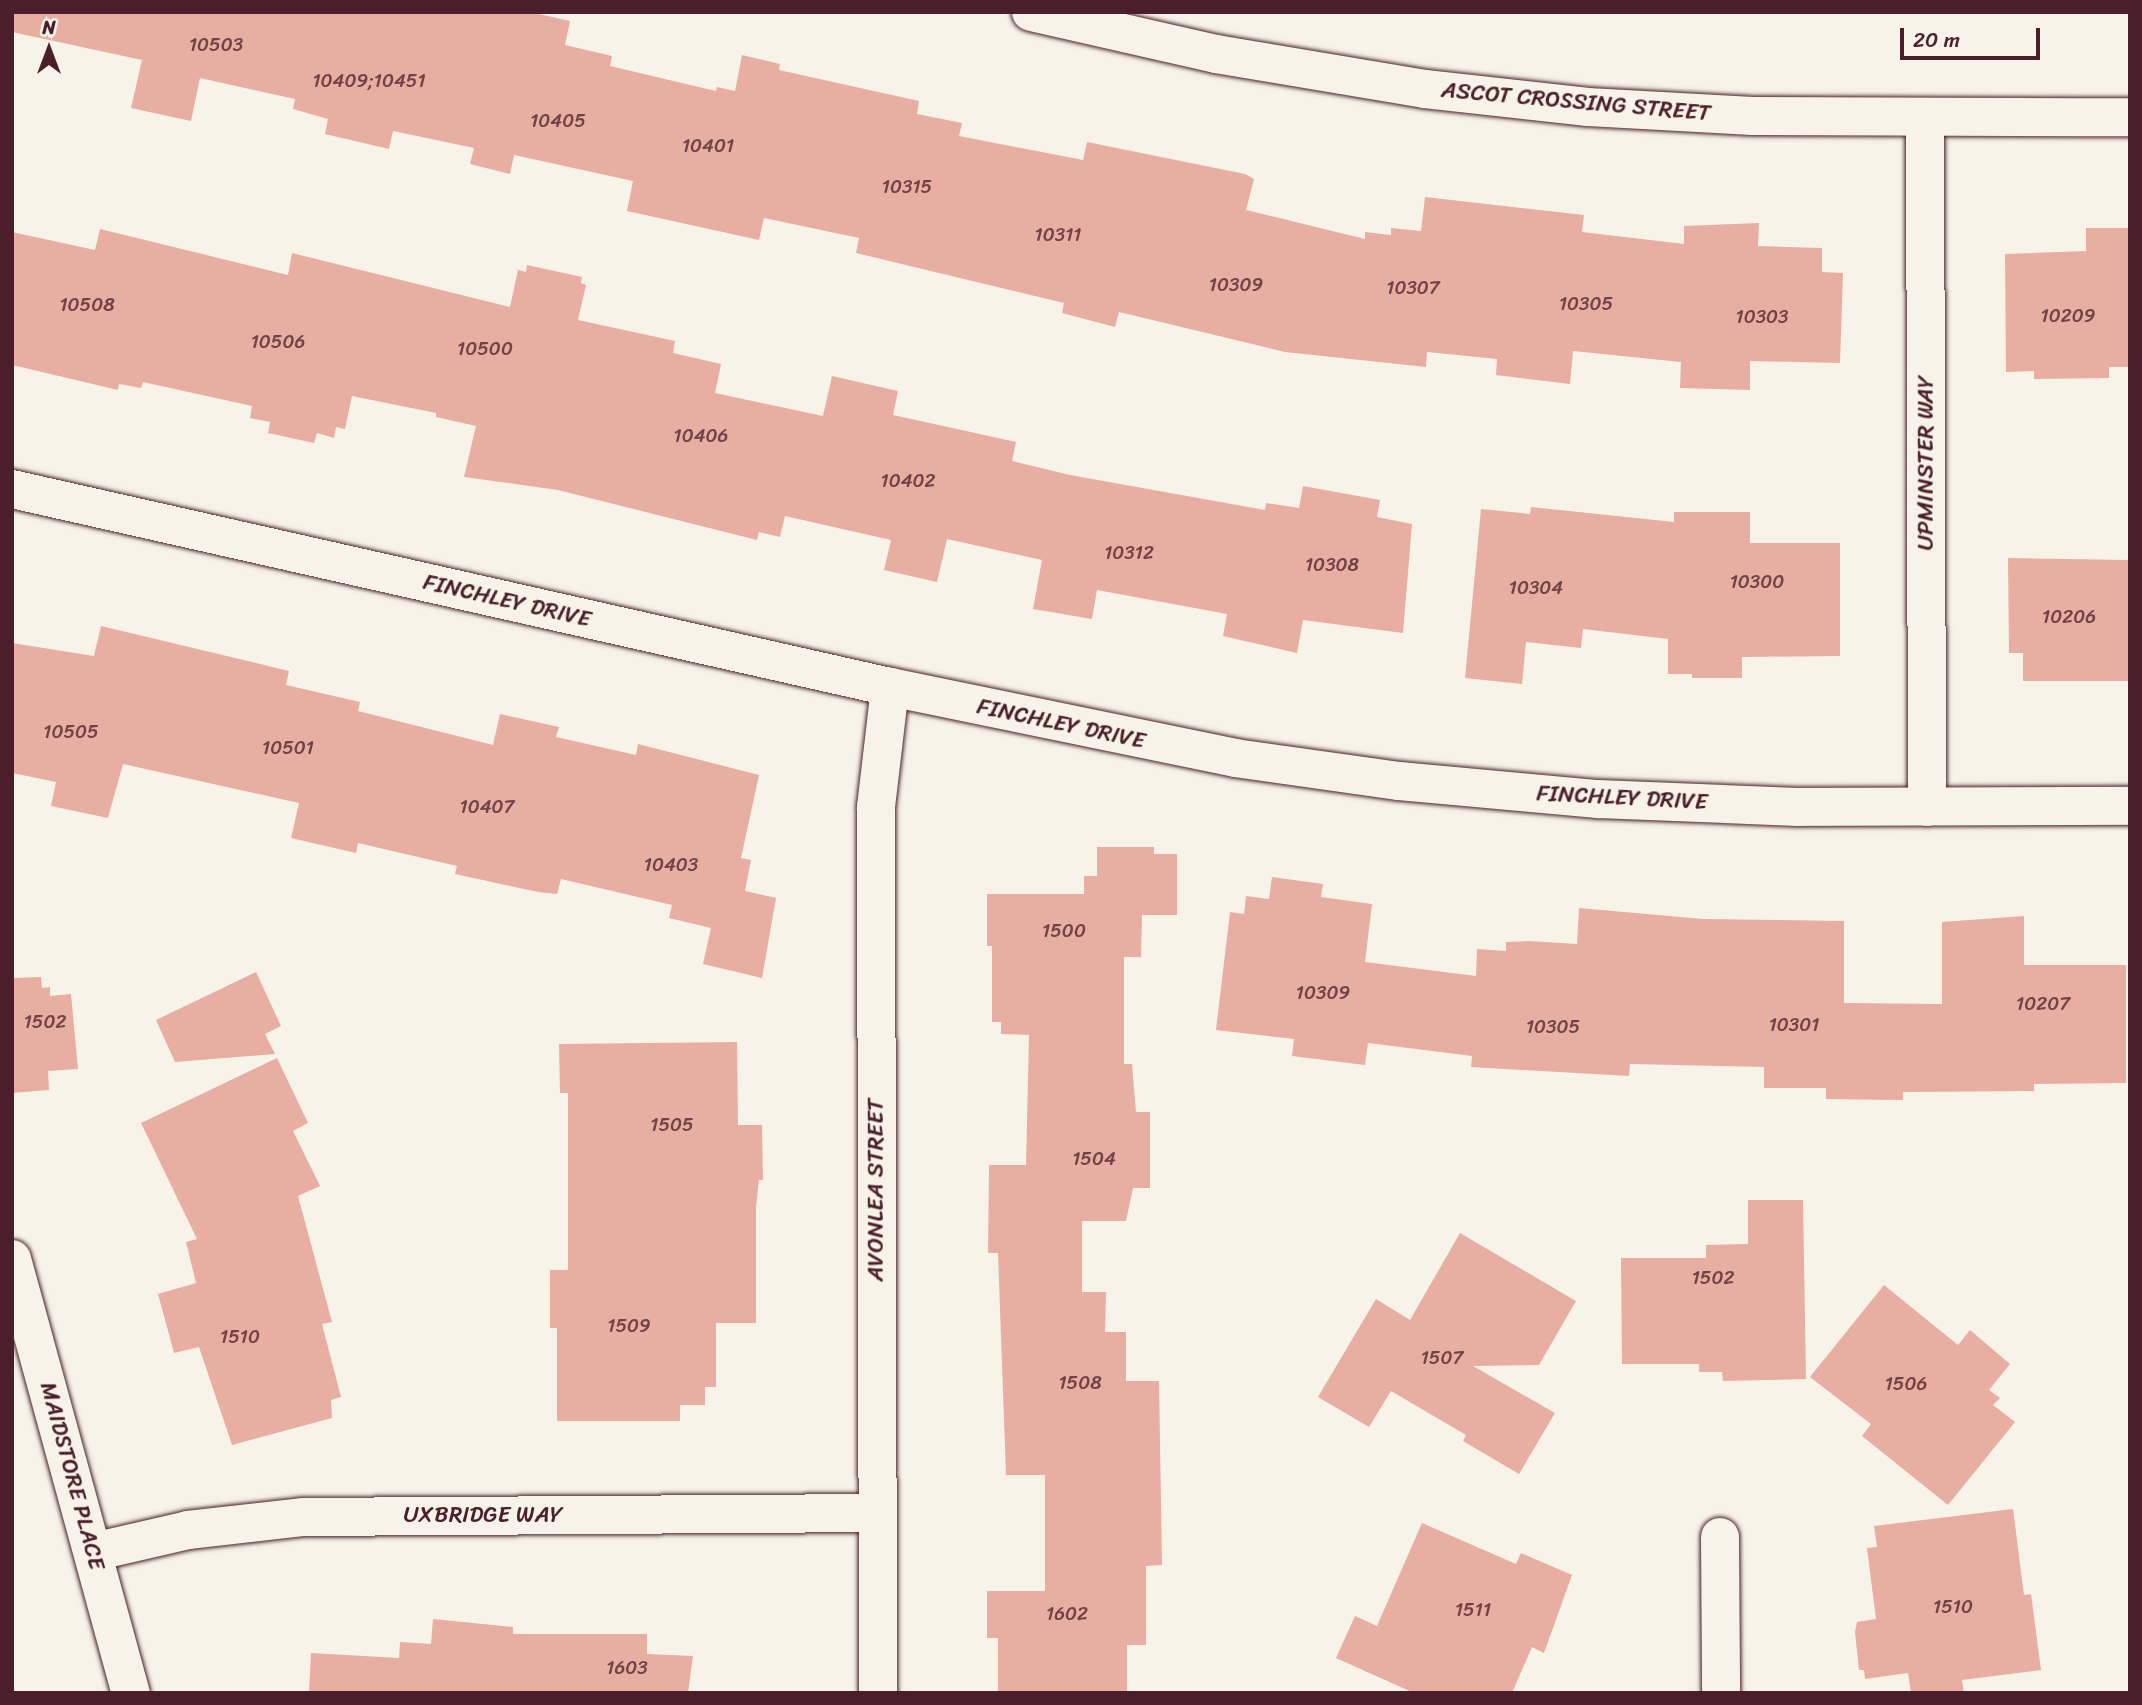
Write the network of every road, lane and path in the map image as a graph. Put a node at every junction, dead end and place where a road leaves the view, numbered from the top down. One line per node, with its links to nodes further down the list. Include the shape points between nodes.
1 (1031, 12): 3 (street, ASCOT CROSSING STREET, via 1216,54 1425,89 1615,109)
2 (2130, 117): 3 (street, ASCOT CROSSING STREET)
3 (1925, 118): 7 (street, UPMINSTER WAY)
4 (12, 489): 5 (street, FINCHLEY DRIVE)
5 (890, 687): 7 (street, FINCHLEY DRIVE, via 1130,739 1399,781 1598,799); 9 (street, AVONLEA STREET, via 876,807)
6 (2130, 806): 7 (street, FINCHLEY DRIVE)
7 (1927, 807)
8 (12, 1259): 11 (street, MAIDSTORE PLACE)
9 (877, 1513): 11 (street, UXBRIDGE WAY, via 304,1517 188,1530); 13 (street, AVONLEA STREET)
10 (1720, 1537): 14 (street)
11 (93, 1552): 12 (street, MAIDSTORE PLACE)
12 (131, 1693)
13 (878, 1693)
14 (1720, 1693)

